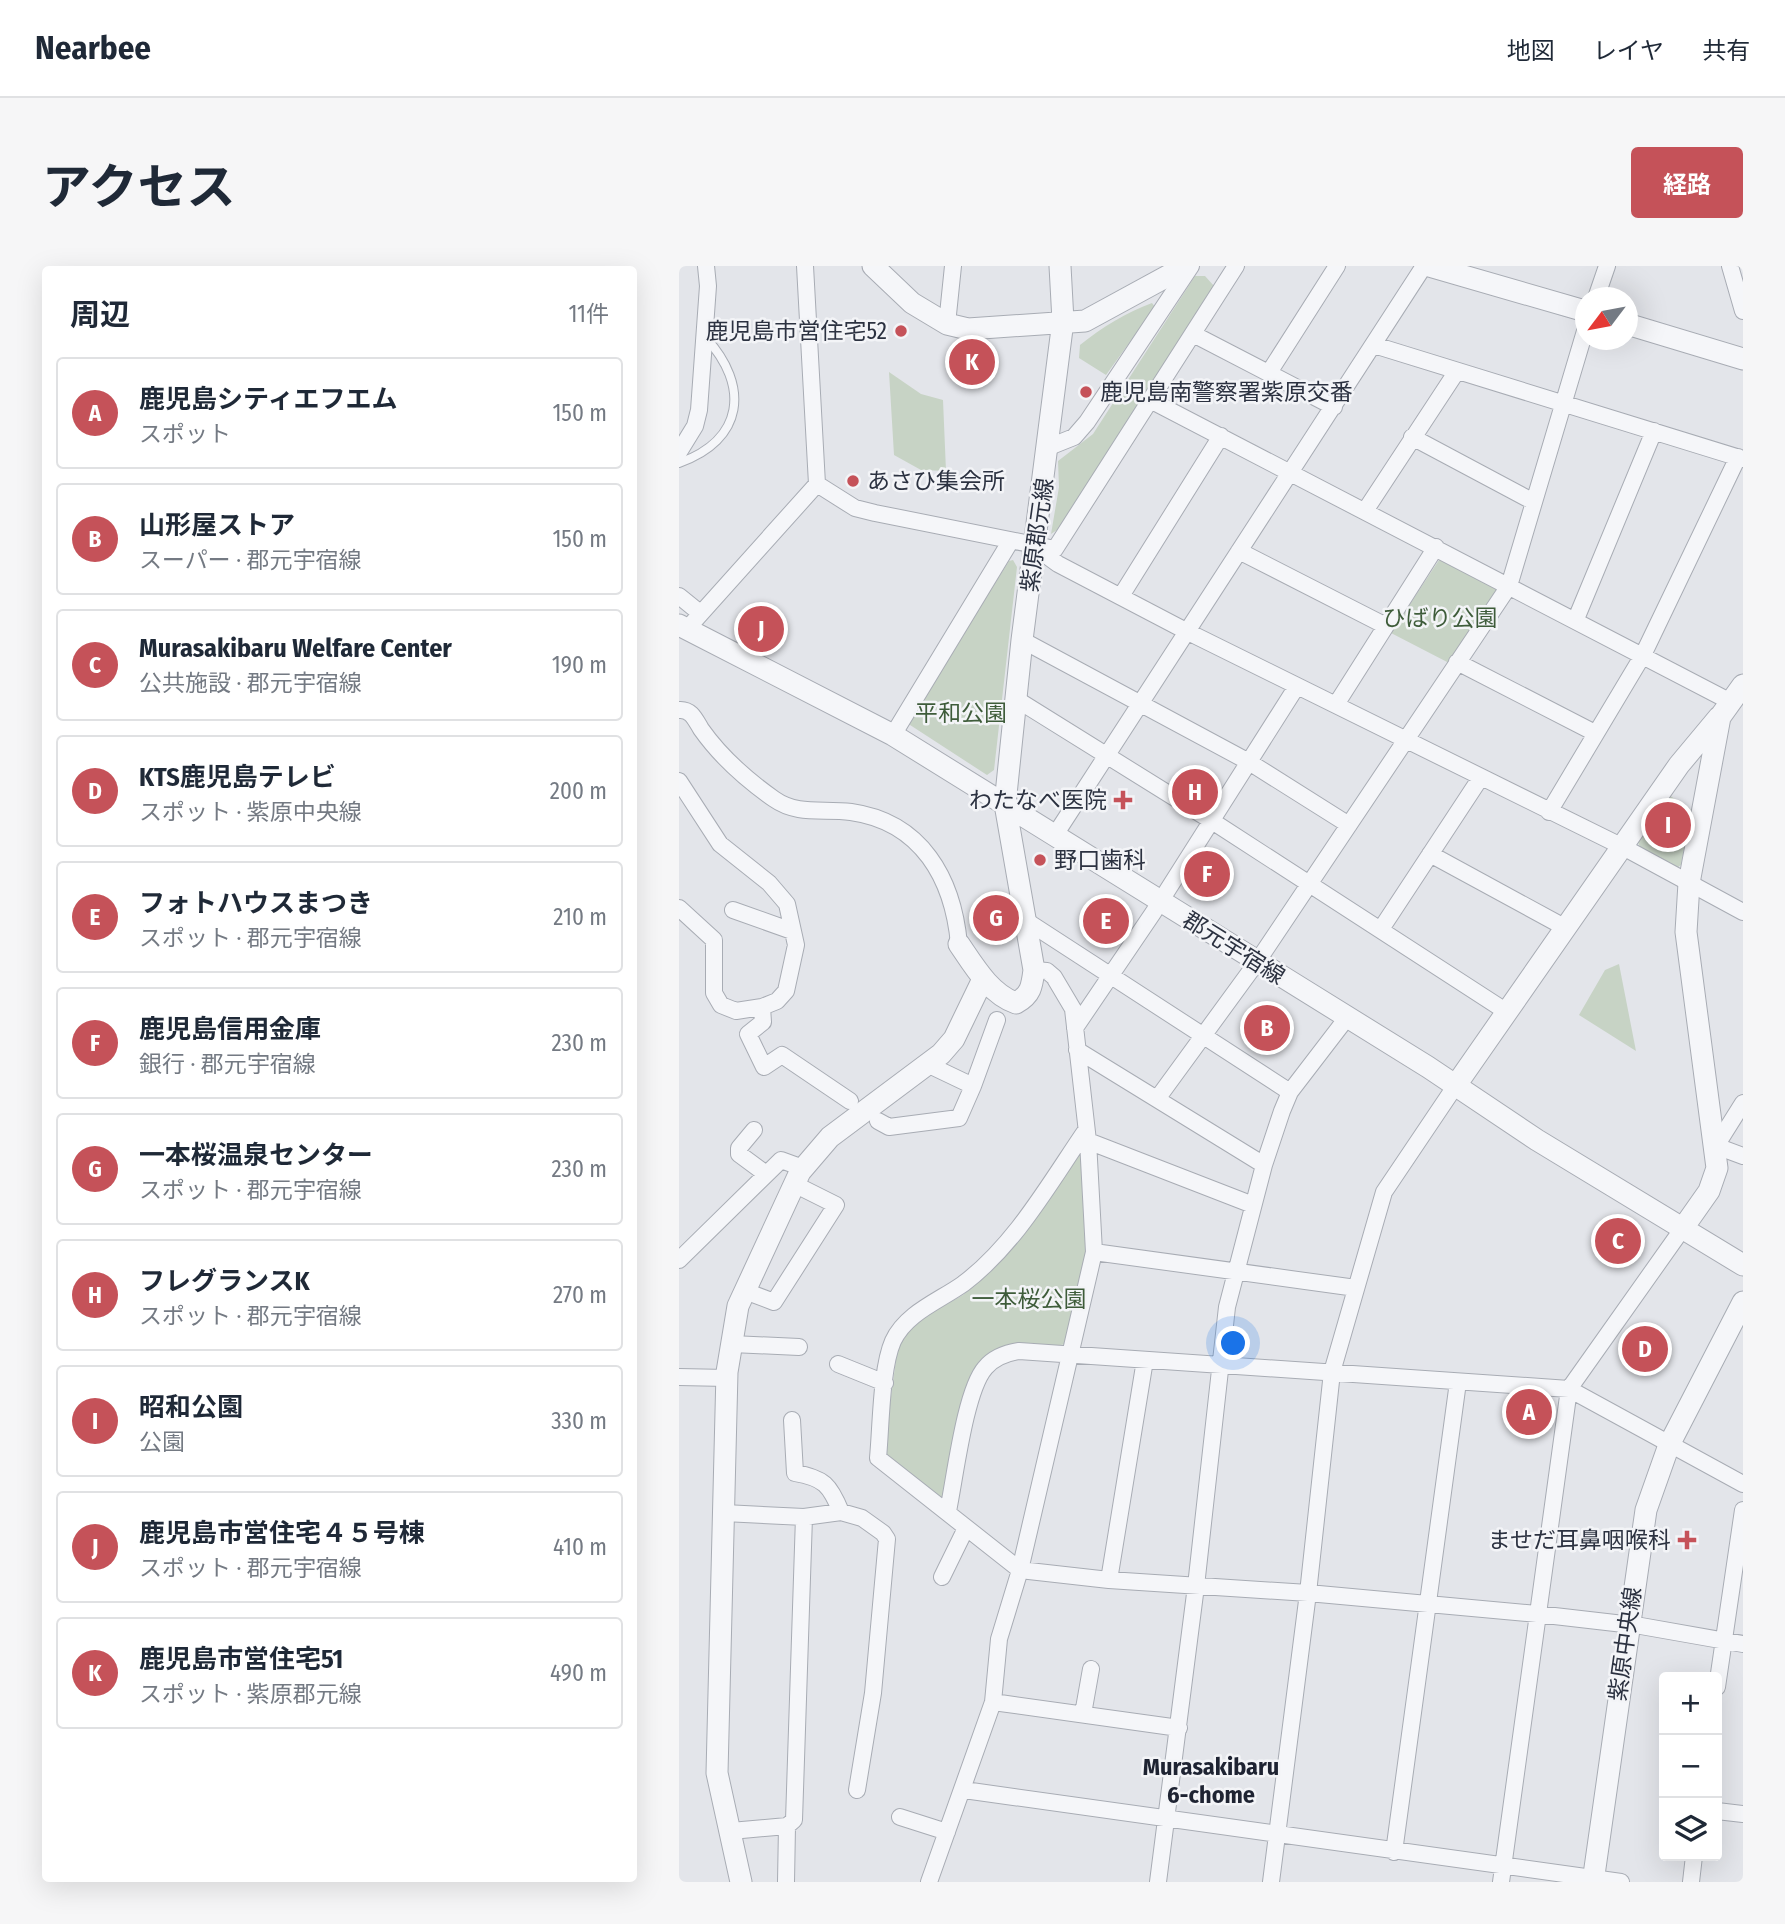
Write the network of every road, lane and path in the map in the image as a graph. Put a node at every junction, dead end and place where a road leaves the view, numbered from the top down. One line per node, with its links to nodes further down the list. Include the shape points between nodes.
1 (706, 266): 20 (street)
2 (805, 266): 37 (street)
3 (873, 266): 17 (street, via 912,303)
4 (953, 266): 17 (street)
5 (1059, 266): 16 (street, 紫原郡元線)
6 (1236, 266): 19 (street)
7 (1336, 266): 24 (street)
8 (1424, 266): 21 (street)
9 (1429, 266): 14 (street)
10 (1607, 266): 13 (street)
11 (1730, 266): 15 (street)
12 (1176, 268): 16 (street, via 1095,317); 32 (street, via 1087,422 1074,437)
13 (1600, 287)
14 (1575, 308)
15 (1743, 311)
16 (1063, 321): 17 (street, via 968,329); 32 (street, 紫原郡元線)
17 (947, 324)
18 (1638, 327): 23 (street)
19 (1193, 334): 24 (street); 26 (street)
20 (704, 335): 33 (street, via 699,411); 35 (lane, via 724,360 734,382 735,402 717,442)
21 (1374, 345): 25 (street); 28 (street)
22 (1580, 350): 27 (street)
23 (1743, 359)
24 (1270, 371): 28 (street)
25 (1457, 371): 27 (street); 31 (street)
26 (1150, 400): 30 (street); 42 (street, via 1055,549)
27 (1564, 404): 29 (street); 38 (street)
28 (1334, 407): 36 (street)
29 (1654, 431): 34 (street); 47 (street)
30 (1221, 436): 36 (street); 46 (street)
31 (1412, 437): 38 (street); 39 (street)
32 (1049, 447): 42 (street, 紫原郡元線)
33 (679, 452)
34 (1741, 458): 52 (street)
35 (679, 463)
36 (1290, 473): 39 (street); 43 (street)
37 (817, 484): 40 (street, via 855,508); 48 (street)
38 (1532, 501): 44 (street)
39 (1365, 511): 41 (street)
40 (1010, 542): 42 (street); 61 (street)
41 (1436, 547): 44 (street); 49 (street)
42 (1036, 548): 46 (street); 51 (street, 紫原郡元線)
43 (1239, 551): 49 (street); 50 (street)
44 (1509, 586): 47 (street); 53 (street)
45 (679, 596): 48 (street)
46 (1121, 596): 50 (street)
47 (1576, 620): 52 (street)
48 (689, 622): 61 (street, 郡元宇宿線)
49 (1384, 625): 58 (street)
50 (1186, 631): 54 (street); 57 (street)
51 (1022, 640): 55 (street, 紫原郡元線); 57 (street)
52 (1643, 655): 56 (street); 60 (street)
53 (1457, 662): 60 (street); 62 (street)
54 (1297, 686): 58 (street); 64 (street)
55 (1016, 699): 63 (street); 67 (street, 紫原郡元線)
56 (1731, 701): 72 (street, via 1679,765); 75 (street)
57 (1140, 703): 63 (street); 64 (street)
58 (1337, 703): 62 (street)
59 (679, 710): 84 (street, via 692,714 738,771 779,803 806,811 870,816 916,842 941,872 953,900)
60 (1595, 733): 68 (street)
61 (893, 734): 67 (street, 郡元宇宿線)
62 (1406, 740): 65 (street); 70 (street)
63 (1106, 755): 69 (street); 71 (street)
64 (1249, 762): 69 (street); 70 (street)
65 (1481, 777): 68 (street); 73 (street)
66 (679, 780): 83 (street, via 720,844 769,883 787,904)
67 (1005, 804): 71 (street, 郡元宇宿線); 80 (street, 紫原郡元線)
68 (1549, 812): 72 (street)
69 (1212, 821): 74 (street); 76 (street)
70 (1349, 825): 74 (street)
71 (1055, 835): 76 (street, 郡元宇宿線)
72 (1623, 847): 75 (street); 82 (street)
73 (1430, 854): 81 (street); 82 (street)
74 (1309, 883): 81 (street); 85 (street)
75 (1689, 883): 79 (street); 106 (street, via 1686,932)
76 (1160, 902): 85 (street, 郡元宇宿線); 87 (street)
77 (679, 908): 89 (street, via 714,940 714,993 721,1005 736,1011)
78 (733, 910): 83 (street)
79 (1743, 912)
80 (1025, 920): 86 (street, 紫原郡元線); 87 (street)
81 (1381, 929): 90 (street)
82 (1566, 929): 90 (street)
83 (792, 931): 89 (street, via 796,945 786,991)
84 (959, 944): 88 (street)
85 (1257, 962): 91 (street, 郡元宇宿線); 94 (street)
86 (1034, 970): 88 (street, via 1032,986 1016,1003); 93 (street, via 1054,977 1073,1009)
87 (1111, 978): 93 (street); 94 (street)
88 (983, 979): 96 (street, via 954,1039)
89 (762, 1007): 101 (street, via 763,1022 748,1034 764,1067 782,1055)
90 (1507, 1012): 98 (street)
91 (1346, 1018): 98 (street, 郡元宇宿線); 99 (street)
92 (997, 1020): 97 (street)
93 (1075, 1028): 95 (street)
94 (1204, 1036): 99 (street); 100 (street)
95 (1077, 1050): 100 (street); 105 (street)
96 (929, 1065): 97 (street); 110 (street, via 830,1137)
97 (973, 1086): 103 (street, via 959,1118 889,1127)
98 (1456, 1086): 112 (street, 郡元宇宿線); 117 (street, via 1384,1192)
99 (1290, 1092): 108 (street)
100 (1157, 1098): 108 (street)
101 (849, 1101)
102 (1743, 1103): 106 (street)
103 (878, 1121)
104 (754, 1130): 109 (street, via 739,1154)
105 (1087, 1136): 111 (street); 113 (street); 130 (street, via 1003,1247 977,1274 910,1317 893,1341)
106 (1716, 1146): 107 (street); 112 (street, via 1717,1168 1709,1191)
107 (1743, 1156)
108 (1264, 1165): 111 (street)
109 (766, 1174): 110 (street, via 781,1160); 114 (street)
110 (798, 1176): 118 (street); 118 (street, via 836,1205 774,1302)
111 (1253, 1205): 116 (street)
112 (1683, 1228): 115 (street, 郡元宇宿線); 131 (street)
113 (1094, 1252): 116 (street); 122 (street)
114 (679, 1261)
115 (1743, 1265)
116 (1236, 1270): 117 (street); 125 (street)
117 (1356, 1288): 126 (street)
118 (745, 1291): 120 (street)
119 (1743, 1302): 133 (street, 紫原中央線)
120 (732, 1344): 121 (street); 128 (street)
121 (799, 1346)
122 (1068, 1354): 123 (street); 136 (street, via 1006,1353 984,1369 973,1393); 141 (street)
123 (1145, 1360): 125 (street); 143 (street)
124 (838, 1364): 130 (street)
125 (1221, 1364): 126 (street); 144 (street)
126 (1332, 1372): 129 (street); 145 (street)
127 (679, 1377): 128 (street)
128 (727, 1378): 138 (street)
129 (1458, 1382): 131 (street); 146 (street)
130 (885, 1383): 136 (street, via 879,1458)
131 (1569, 1389): 133 (street); 147 (street)
132 (792, 1420): 137 (street, via 795,1473 818,1477 833,1492)
133 (1669, 1444): 134 (street); 148 (street, 紫原中央線, via 1646,1510)
134 (1743, 1484)
135 (1743, 1510): 149 (street)
136 (948, 1511): 140 (street)
137 (841, 1512): 139 (street); 156 (street, via 862,1518 887,1539 873,1693)
138 (724, 1513): 139 (street); 163 (street, via 717,1773)
139 (804, 1517): 162 (street, via 794,1820)
140 (966, 1528): 141 (street); 142 (street)
141 (1020, 1570): 143 (street); 153 (street, via 999,1639)
142 (942, 1577)
143 (1109, 1580): 144 (street)
144 (1196, 1586): 145 (street); 155 (street)
145 (1308, 1593): 146 (street); 165 (street)
146 (1428, 1604): 147 (street); 166 (street)
147 (1537, 1614): 148 (street); 168 (street)
148 (1629, 1625): 149 (street); 169 (street, 紫原中央線)
149 (1723, 1642): 150 (street); 152 (street)
150 (1743, 1644)
151 (1091, 1670): 154 (street)
152 (1719, 1672)
153 (993, 1702): 154 (street); 157 (street)
154 (1083, 1714): 155 (street)
155 (1179, 1728): 161 (street)
156 (857, 1790)
157 (964, 1790): 161 (street); 164 (street)
158 (1722, 1812): 159 (street)
159 (1743, 1814)
160 (900, 1818): 164 (street)
161 (1166, 1818): 165 (street); 173 (street)
162 (787, 1826): 163 (street); 171 (street)
163 (731, 1831): 170 (street)
164 (947, 1832): 172 (street)
165 (1276, 1834): 166 (street); 174 (street)
166 (1394, 1852): 168 (street)
167 (1693, 1861): 177 (street)
168 (1503, 1865): 169 (street); 175 (street)
169 (1593, 1880): 176 (street)
170 (741, 1882)
171 (786, 1882)
172 (929, 1882)
173 (1158, 1882)
174 (1271, 1882)
175 (1501, 1882)
176 (1621, 1882)
177 (1691, 1882)

